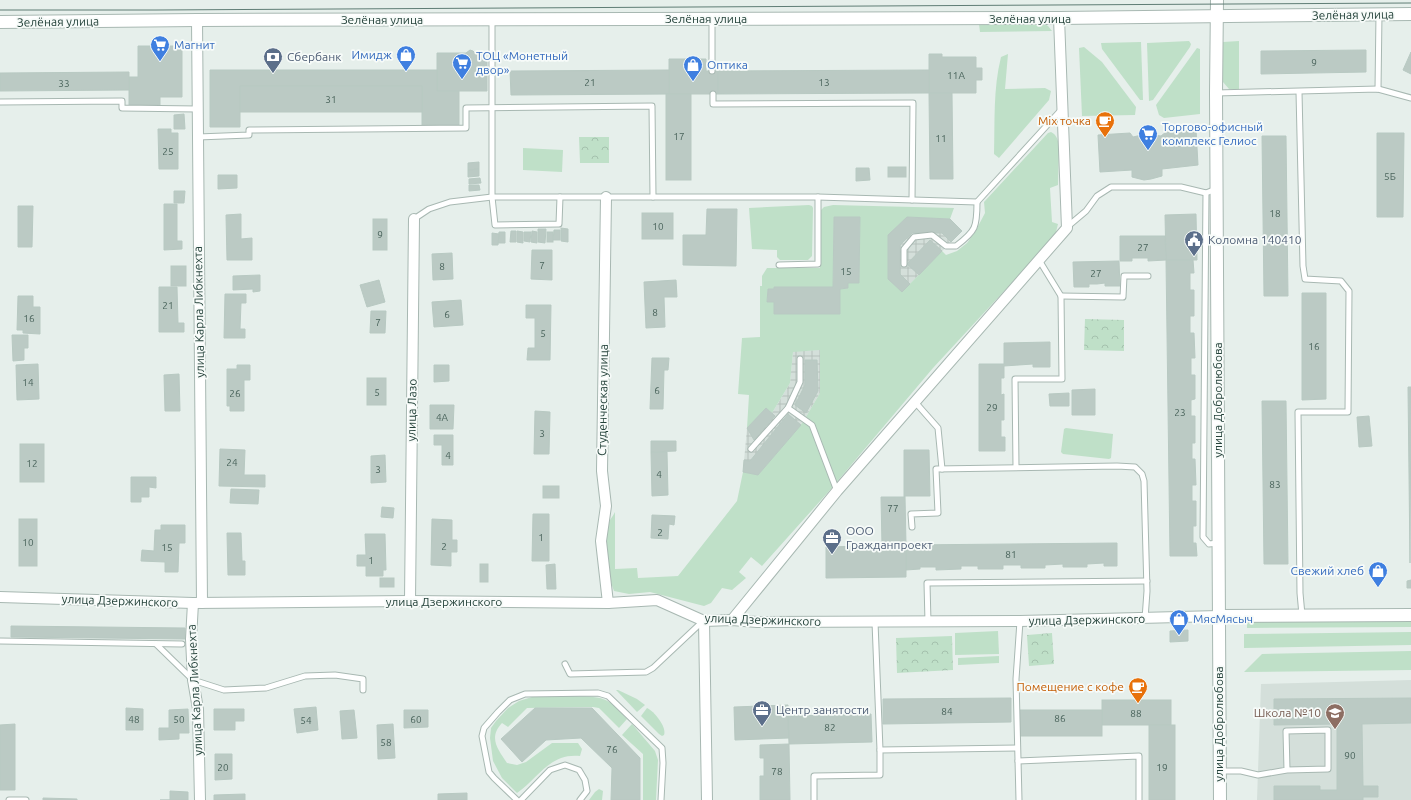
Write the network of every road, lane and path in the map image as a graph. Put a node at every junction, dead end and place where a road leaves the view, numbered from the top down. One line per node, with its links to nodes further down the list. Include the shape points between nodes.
1 (1217, 0): 4 (street, улица Добролюбова)
2 (1379, 14): 3 (street, Зелёная улица); 4 (street, Зелёная улица); 11 (lane)
3 (1411, 14)
4 (1217, 16): 5 (street, Зелёная улица); 13 (street, улица Добролюбова)
5 (1059, 18): 8 (street, Зелёная улица); 19 (street)
6 (197, 20): 7 (street, Зелёная улица); 9 (street, Зелёная улица); 18 (street, улица Карла Либкнехта)
7 (492, 20): 8 (street, Зелёная улица); 17 (lane)
8 (712, 20): 10 (lane)
9 (0, 22)
10 (712, 71)
11 (1378, 89): 12 (lane); 15 (lane)
12 (1299, 92): 13 (lane); 51 (lane, via 1305,279 1341,281 1349,291 1348,412 1298,412)
13 (1216, 93): 21 (street, улица Добролюбова)
14 (713, 94): 27 (lane, via 713,104 913,103)
15 (1411, 98)
16 (0, 102): 18 (lane, via 122,101 122,108)
17 (491, 108): 20 (lane, via 466,108 466,128 249,130 249,135); 22 (lane); 25 (lane, via 652,106)
18 (197, 109): 20 (street, улица Карла Либкнехта)
19 (1061, 110): 28 (lane); 30 (street)
20 (198, 137): 47 (street, улица Карла Либкнехта)
21 (1211, 191): 30 (lane, via 1181,187 1111,187 1097,196 1086,211); 50 (street, улица Добролюбова)
22 (492, 197): 23 (lane); 23 (lane, via 495,225 559,224); 29 (lane, via 450,202 429,209)
23 (560, 197): 24 (lane)
24 (606, 197): 25 (lane); 48 (street, Студенческая улица, via 602,471 606,506 600,541)
25 (653, 197): 26 (lane)
26 (818, 197): 27 (lane); 32 (lane, via 818,264)
27 (912, 200): 28 (lane)
28 (977, 202): 33 (lane, via 977,219 970,235 956,246 946,246 932,235 914,237 904,249)
29 (414, 219): 46 (street, улица Лазо)
30 (1067, 228): 31 (street)
31 (1039, 260): 35 (lane); 37 (street)
32 (778, 264)
33 (904, 264)
34 (1148, 276): 35 (lane, via 1124,276 1123,297)
35 (1061, 296): 40 (lane, via 1062,379 1015,379)
36 (800, 359): 38 (lane, via 800,382)
37 (915, 402): 41 (lane, via 938,428); 42 (street)
38 (788, 408): 39 (lane); 42 (lane, via 812,425)
39 (751, 449)
40 (1016, 467): 41 (lane); 44 (lane, via 1122,466 1135,467 1139,470 1144,481)
41 (942, 469): 43 (lane, via 936,469 938,513 911,514)
42 (837, 491): 53 (street)
43 (912, 527)
44 (1147, 581): 52 (lane); 57 (lane, via 927,583)
45 (0, 597): 47 (street, улица Дзержинского)
46 (410, 601): 47 (street, улица Дзержинского); 48 (street, улица Дзержинского)
47 (198, 603): 62 (street, улица Карла Либкнехта, via 190,639)
48 (608, 603): 54 (street, улица Дзержинского, via 657,600)
49 (1411, 615): 51 (street, улица Дзержинского)
50 (1219, 616): 51 (street, улица Дзержинского); 52 (street, улица Дзержинского); 68 (street, улица Добролюбова)
51 (1302, 616)
52 (1145, 619): 55 (street, улица Дзержинского)
53 (732, 620): 54 (street, улица Дзержинского); 56 (street, улица Дзержинского)
54 (704, 621): 61 (lane, via 646,672 570,674); 76 (street)
55 (1020, 621): 57 (street, улица Дзержинского); 64 (lane, via 1016,679)
56 (875, 622): 57 (street, улица Дзержинского); 65 (lane)
57 (928, 622)
58 (0, 642): 59 (lane)
59 (156, 644): 60 (lane); 62 (lane)
60 (182, 644)
61 (565, 664)
62 (193, 680): 63 (lane, via 224,690 266,688 305,676 335,675 363,679); 71 (street, улица Карла Либкнехта, via 198,709)
63 (363, 690)
64 (1017, 748): 65 (lane); 66 (lane)
65 (880, 750): 77 (lane, via 880,775 814,776)
66 (1018, 761): 78 (lane); 79 (lane, via 1138,756)
67 (1287, 770): 67 (lane, via 1328,769 1328,730 1286,731); 68 (lane, via 1258,775 1241,771)
68 (1219, 771): 80 (street, улица Добролюбова)
69 (9, 800): 70 (lane)
70 (26, 800)
71 (200, 800)
72 (517, 800): 75 (lane, via 490,772 482,736 484,728 510,700 525,694 598,693 608,696 662,748)
73 (521, 800): 74 (lane, via 550,770 565,765 578,770 586,780 587,791)
74 (580, 800)
75 (661, 800)
76 (707, 800)
77 (814, 800)
78 (1019, 800)
79 (1139, 800)
80 (1220, 800)

